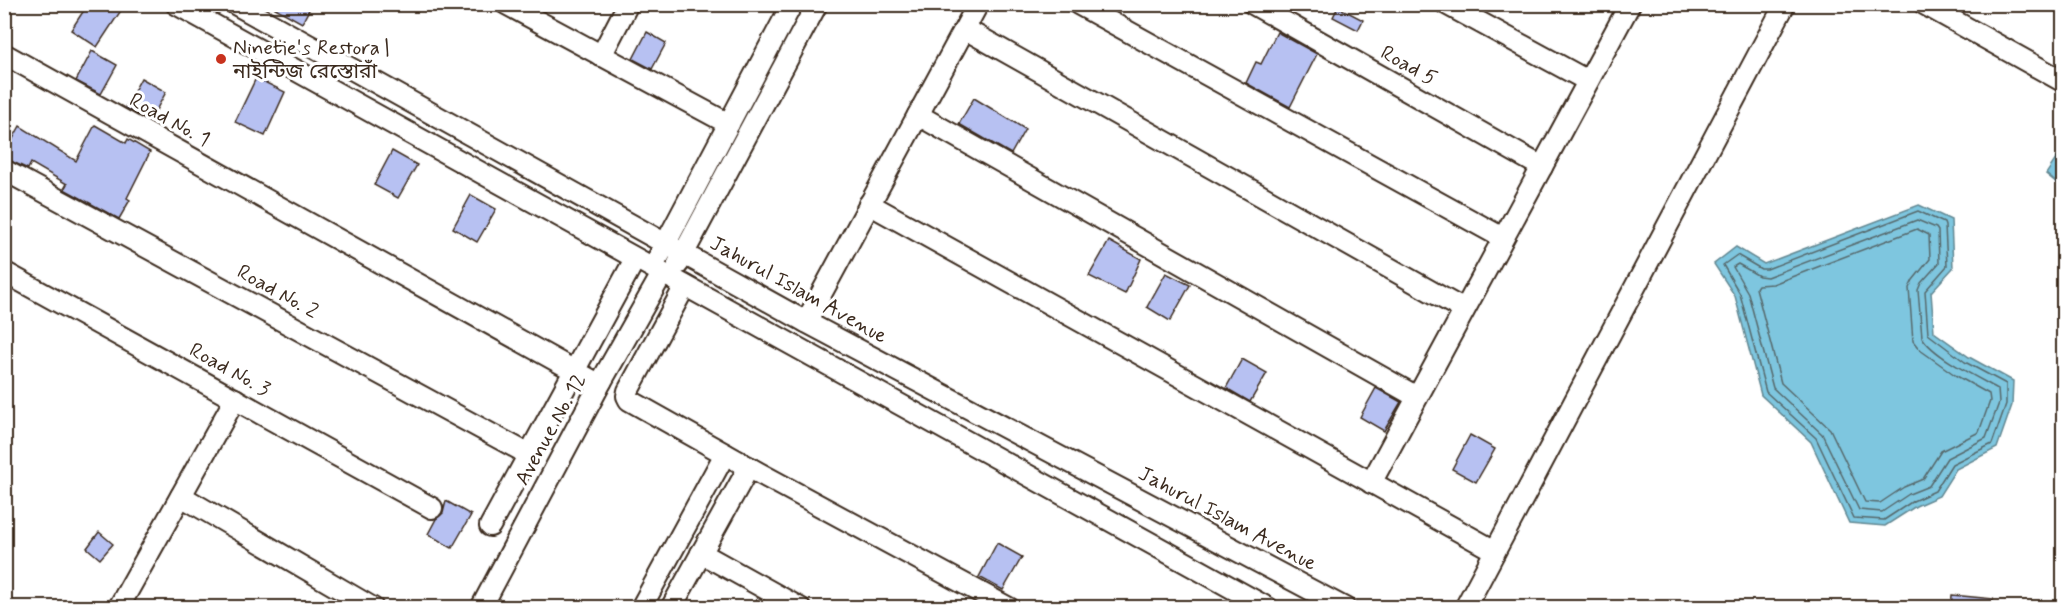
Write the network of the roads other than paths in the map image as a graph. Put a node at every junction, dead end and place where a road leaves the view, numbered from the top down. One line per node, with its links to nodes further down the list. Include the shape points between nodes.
1 (176, 4): 27 (street)
2 (235, 4): 25 (street, Jahurul Islam Avenue)
3 (506, 4): 16 (street)
4 (628, 4): 16 (street)
5 (792, 4): 20 (street, Avenue No. 12)
6 (817, 4): 25 (street, Avenue No. 12)
7 (978, 4): 14 (street)
8 (1078, 4): 24 (street)
9 (1253, 4): 21 (street, Road 5)
10 (1446, 4): 17 (street)
11 (1630, 4): 17 (street)
12 (1785, 4): 41 (street)
13 (1924, 4): 18 (street)
14 (965, 29): 19 (street); 28 (street)
15 (4, 54): 30 (street, Road No. 1)
16 (601, 56): 20 (street)
17 (1588, 81): 21 (street)
18 (2064, 82)
19 (918, 115): 23 (street); 32 (street)
20 (729, 124): 25 (street, Avenue No. 12)
21 (1542, 167): 24 (street)
22 (4, 170): 34 (street, Road No. 2)
23 (869, 204): 29 (street); 37 (street)
24 (1503, 238): 28 (street)
25 (674, 249): 27 (street, Avenue No. 12); 29 (street, Jahurul Islam Avenue)
26 (4, 272): 33 (street, Road No. 3)
27 (661, 273): 30 (street, Avenue No. 12); 31 (street, Avenue No. 12); 35 (street, via 627,396); 50 (street)
28 (1464, 310): 32 (street)
29 (806, 322): 51 (street, Jahurul Islam Avenue)
30 (573, 370): 31 (street, Road No. 1); 34 (street, Avenue No. 12)
31 (601, 382): 45 (street, Avenue No. 12)
32 (1417, 397): 37 (street)
33 (235, 399): 38 (street); 39 (street, Road No. 3)
34 (528, 454): 40 (street, Avenue No. 12)
35 (725, 454): 36 (street); 46 (street)
36 (748, 467): 42 (street); 49 (street)
37 (1371, 483): 41 (street)
38 (181, 496): 43 (street); 44 (street)
39 (432, 508)
40 (490, 526)
41 (1495, 551): 52 (street)
42 (701, 553): 47 (street); 48 (street)
43 (120, 605)
44 (372, 608)
45 (481, 608)
46 (640, 608)
47 (671, 608)
48 (800, 608)
49 (1008, 608)
50 (1268, 608)
51 (1345, 608)
52 (1465, 608)

